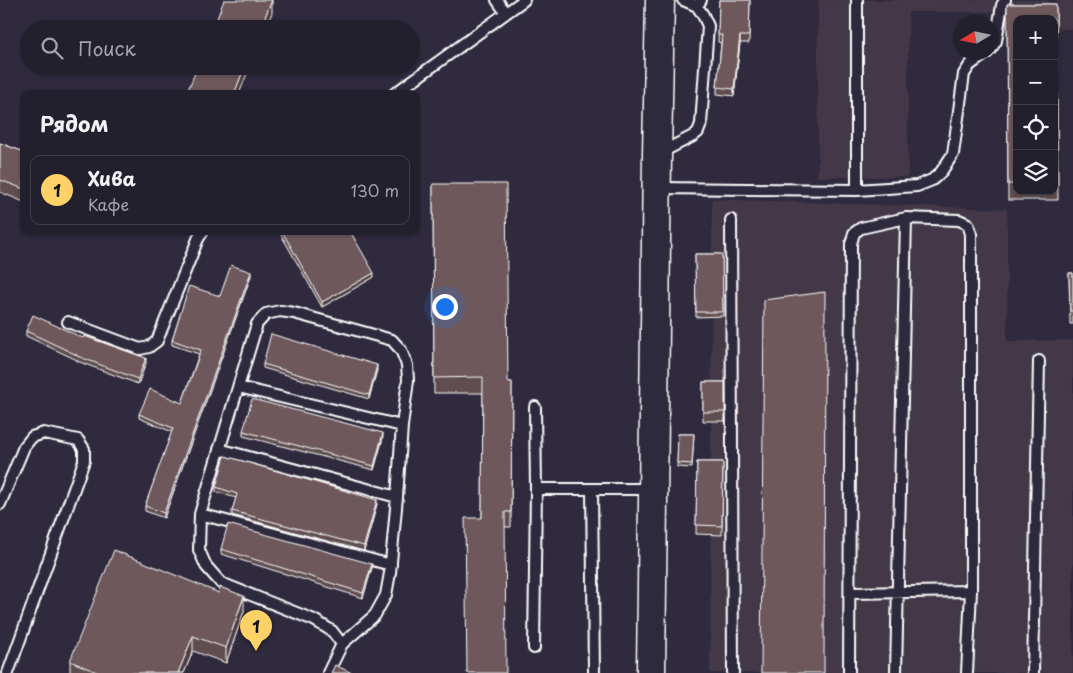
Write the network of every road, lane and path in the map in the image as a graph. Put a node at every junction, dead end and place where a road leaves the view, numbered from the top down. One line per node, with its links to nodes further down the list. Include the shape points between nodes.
1 (497, 0): 8 (lane)
2 (524, 0): 8 (lane)
3 (660, 0): 12 (main road)
4 (683, 0): 7 (lane)
5 (857, 0): 14 (lane)
6 (1005, 0): 9 (lane)
7 (699, 3): 12 (lane, via 708,26 701,124 693,136)
8 (506, 13): 11 (lane)
9 (998, 29)
10 (977, 60): 14 (lane, via 964,74 952,154 940,172 932,180 917,186)
11 (400, 90)
12 (657, 155): 13 (main road)
13 (657, 188): 14 (lane); 26 (main road)
14 (857, 190)
15 (906, 218): 31 (lane, via 959,220 968,224 971,234); 32 (lane); 33 (lane, via 861,228 854,233 851,244)
16 (731, 220): 40 (lane)
17 (200, 235): 18 (lane, via 157,341 149,347 140,349)
18 (68, 322)
19 (1039, 361): 44 (lane)
20 (238, 387): 22 (lane); 22 (lane, via 256,324 266,314 280,310 294,313 392,340 401,350 407,365); 23 (lane)
21 (535, 407): 24 (lane)
22 (402, 426): 27 (lane)
23 (219, 449): 27 (lane); 29 (lane)
24 (536, 489): 25 (lane); 35 (lane)
25 (592, 489): 26 (lane); 38 (lane)
26 (653, 489): 39 (main road)
27 (397, 497): 30 (lane)
28 (0, 504): 36 (lane, via 24,446 32,437 44,433 78,440 84,449 84,461)
29 (200, 514): 30 (lane); 34 (lane, via 200,550 206,566 221,582 314,620 332,631)
30 (391, 565): 34 (lane, via 386,595 375,615)
31 (971, 590): 32 (lane); 43 (lane)
32 (898, 591): 33 (lane); 42 (lane)
33 (850, 593): 41 (lane)
34 (342, 644): 37 (lane)
35 (534, 648)
36 (8, 673)
37 (328, 673)
38 (594, 673)
39 (651, 673)
40 (733, 673)
41 (849, 673)
42 (896, 673)
43 (967, 673)
44 (1034, 673)

